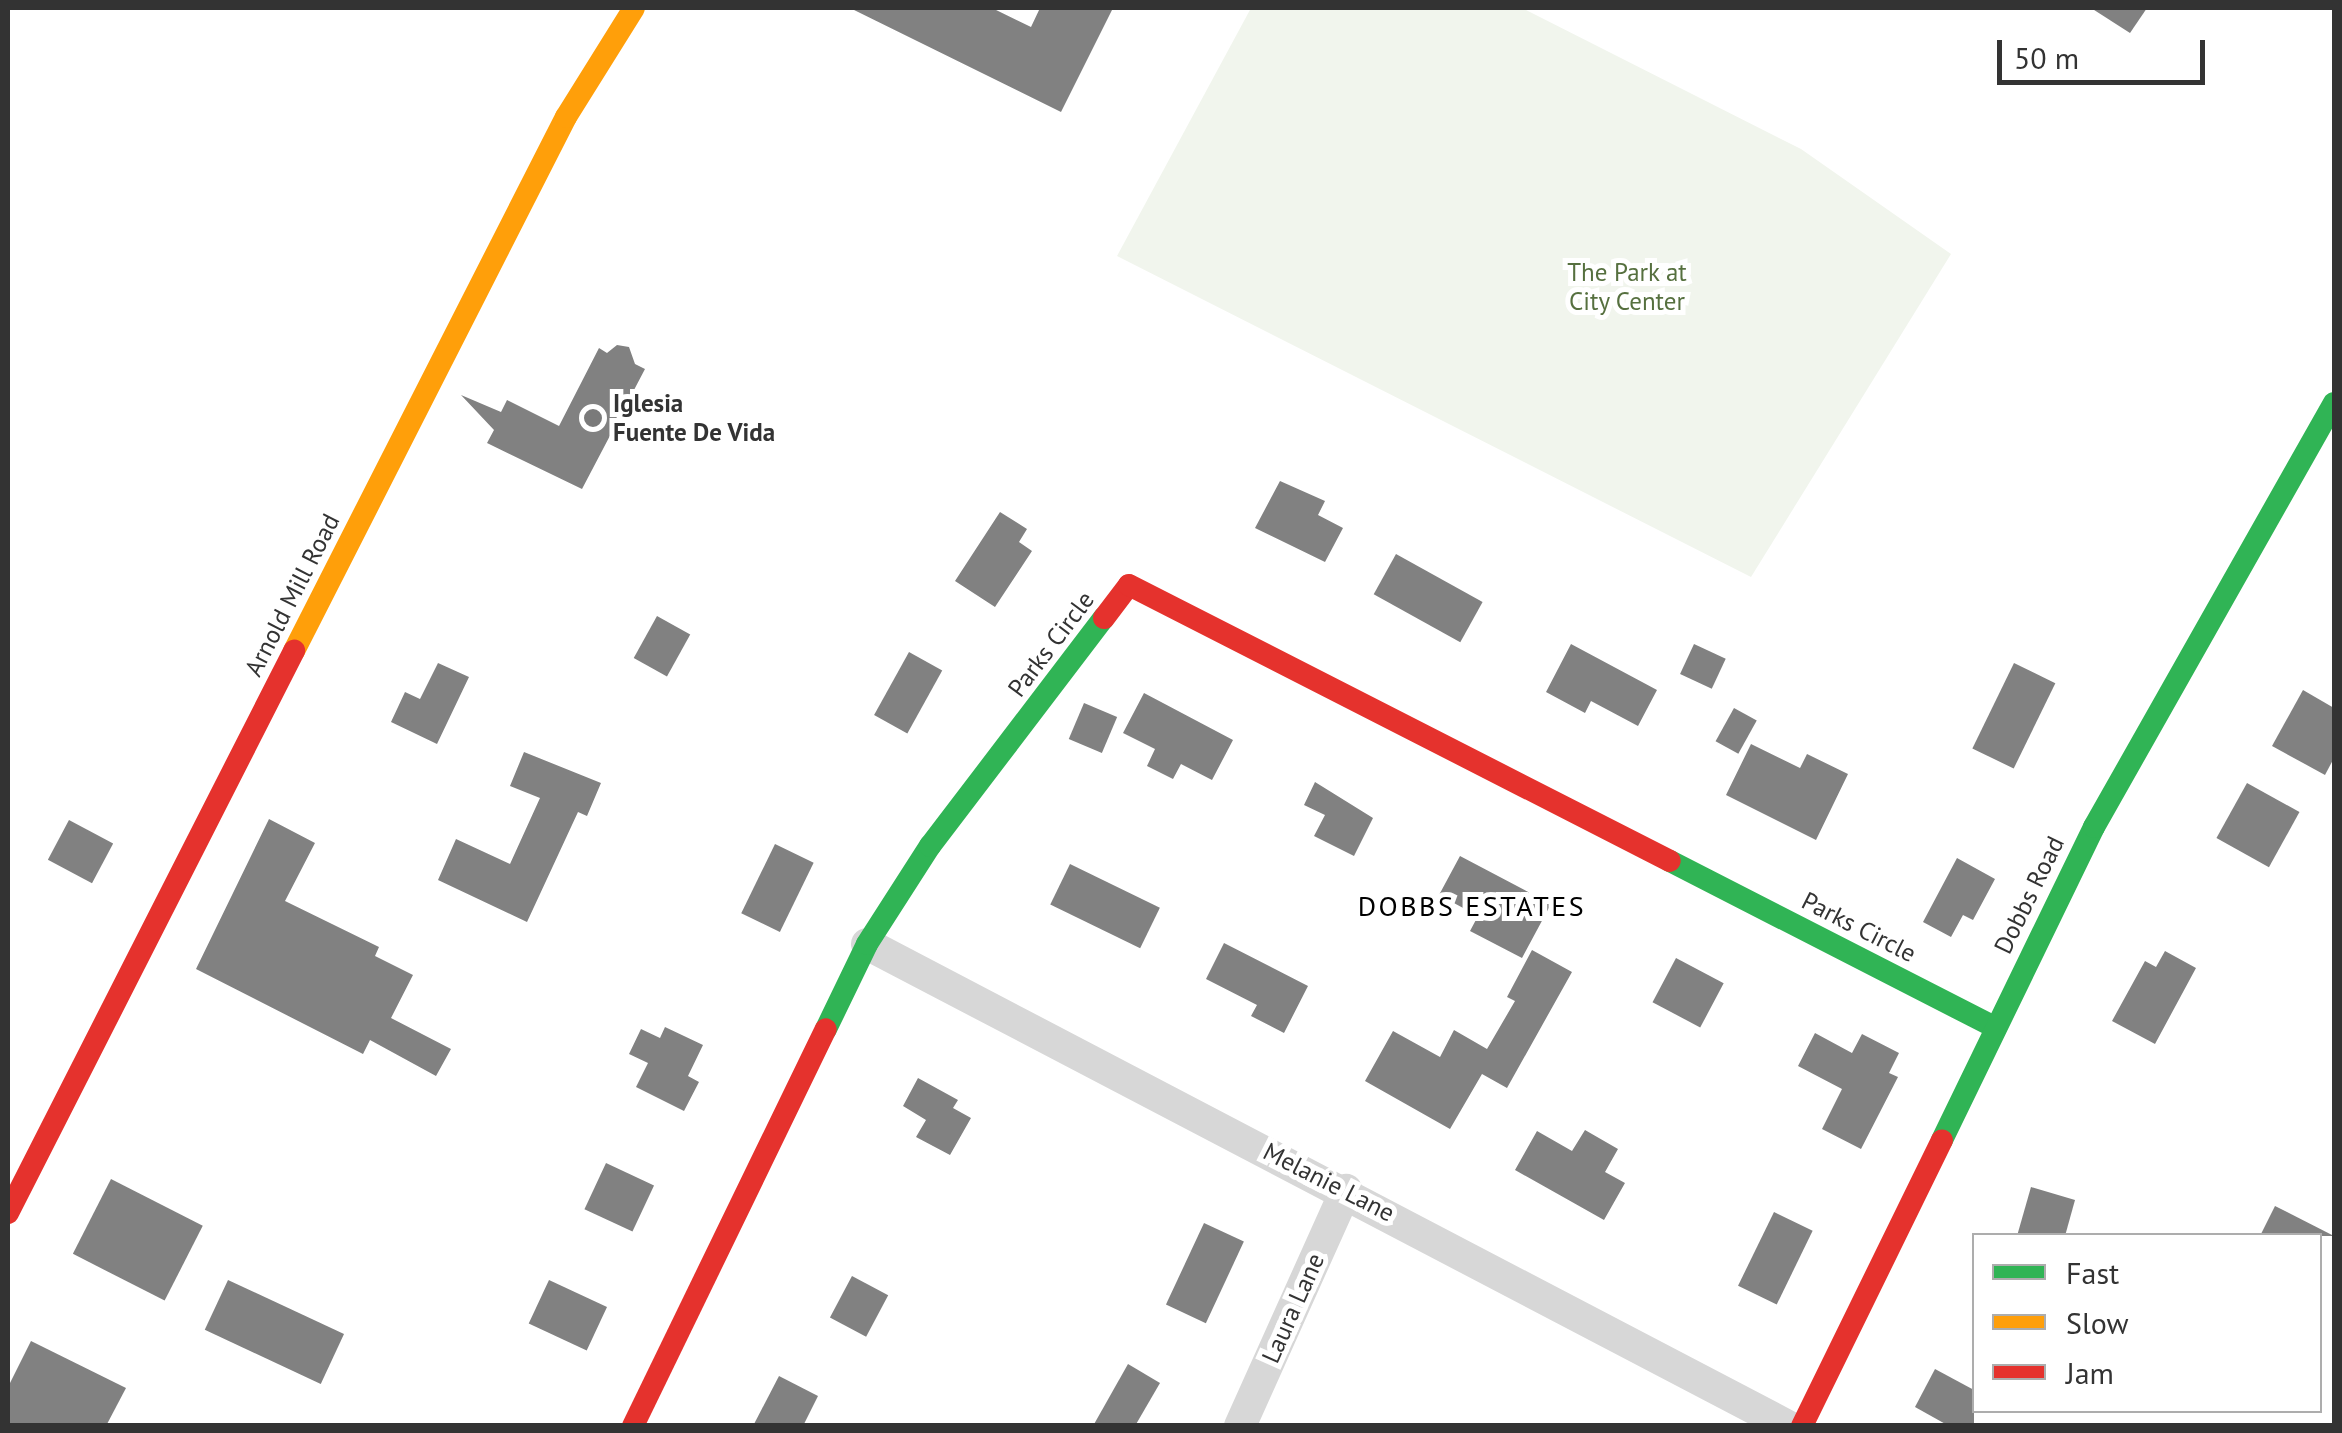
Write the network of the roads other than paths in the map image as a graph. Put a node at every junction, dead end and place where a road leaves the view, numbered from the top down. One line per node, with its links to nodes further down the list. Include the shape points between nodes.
1 (633, 8): 6 (street, Arnold Mill Road, via 566,117)
2 (2334, 403): 4 (street, Dobbs Road, via 2128,763)
3 (867, 944): 4 (street, Parks Circle, via 930,846 1129,586); 5 (street, Melanie Lane); 7 (street, Parks Circle)
4 (1994, 1027): 10 (street, Dobbs Road)
5 (1346, 1190): 8 (street, Laura Lane); 9 (street, Melanie Lane)
6 (8, 1213)
7 (633, 1426)
8 (1240, 1426)
9 (1788, 1426)
10 (1802, 1426)

